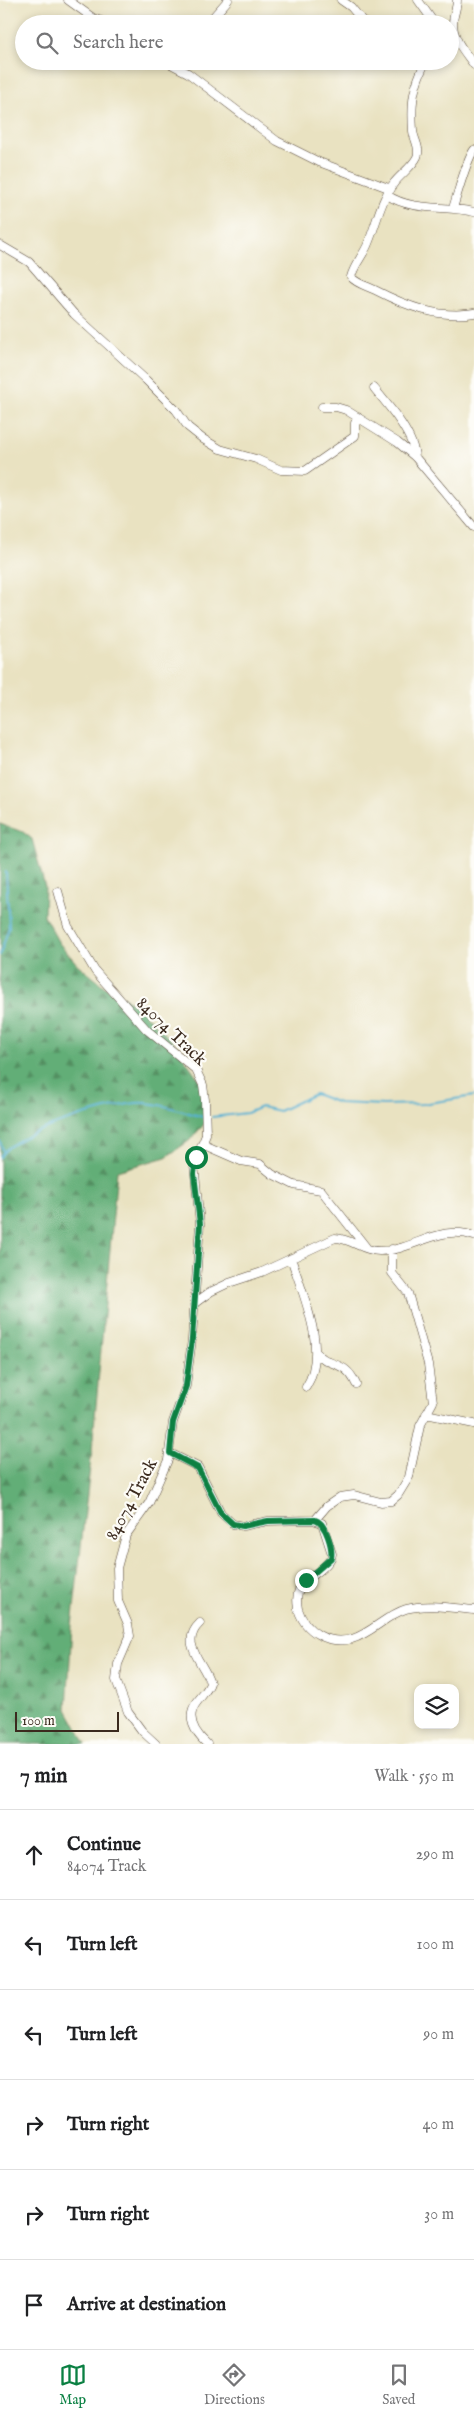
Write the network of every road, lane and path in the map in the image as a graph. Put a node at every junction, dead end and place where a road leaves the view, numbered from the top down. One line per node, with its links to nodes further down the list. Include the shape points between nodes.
1 (68, 0): 7 (street)
2 (81, 0): 7 (street)
3 (228, 0): 9 (street)
4 (341, 0): 10 (street)
5 (418, 0): 11 (street)
6 (457, 0): 12 (street)
7 (83, 10): 8 (street)
8 (89, 15)
9 (215, 15)
10 (358, 15)
11 (429, 15)
12 (454, 15)
13 (459, 43): 14 (street)
14 (474, 65)
15 (182, 70): 18 (street, via 277,141)
16 (422, 70): 18 (street, via 412,95 418,156)
17 (474, 150): 19 (street, via 468,158 466,173)
18 (389, 192): 19 (street, via 400,202 438,210); 22 (street, via 351,277 385,296 430,312 450,316)
19 (452, 208): 20 (street)
20 (474, 212)
21 (0, 245): 25 (street, via 29,262 74,314 146,380 188,427 220,448 281,470 305,471 355,436)
22 (474, 313)
23 (374, 388): 26 (street, via 412,442)
24 (322, 407): 25 (street, via 339,407)
25 (358, 417): 26 (street)
26 (415, 457): 27 (street)
27 (474, 527)
28 (58, 891): 29 (street, 84074 Track, via 68,926 95,971 146,1030 196,1070 203,1085 207,1121)
29 (202, 1144): 31 (street, via 241,1161 260,1164 290,1184 321,1190); 34 (street, 84074 Track, via 194,1164 200,1224)
30 (474, 1236): 32 (street, via 455,1232)
31 (366, 1247): 32 (street, via 379,1251); 33 (street, via 335,1238)
32 (392, 1249): 38 (street, via 392,1273 407,1289 428,1364 434,1398)
33 (291, 1258): 34 (street, via 229,1283); 35 (street, via 310,1316)
34 (195, 1303): 40 (street, 84074 Track, via 186,1386 173,1422)
35 (316, 1352): 36 (street, via 321,1358 348,1370); 37 (street, via 314,1371)
36 (356, 1384)
37 (306, 1387)
38 (426, 1414): 39 (street); 41 (street, via 420,1426 413,1467 398,1495 390,1501 381,1502 354,1495 340,1497)
39 (474, 1424)
40 (170, 1453): 41 (street, via 198,1468 221,1513 233,1524); 44 (street, 84074 Track, via 149,1502 126,1535 117,1568 118,1601 130,1636 118,1664 116,1680 128,1712)
41 (315, 1520): 42 (street, via 323,1525 331,1558 306,1580 299,1590 297,1603 303,1620 317,1634 338,1640 353,1638 399,1612 423,1607)
42 (474, 1610)
43 (200, 1623): 45 (street, via 193,1632 192,1643 196,1658 210,1683 194,1706 192,1718 196,1733)
44 (156, 1744)
45 (207, 1744)

